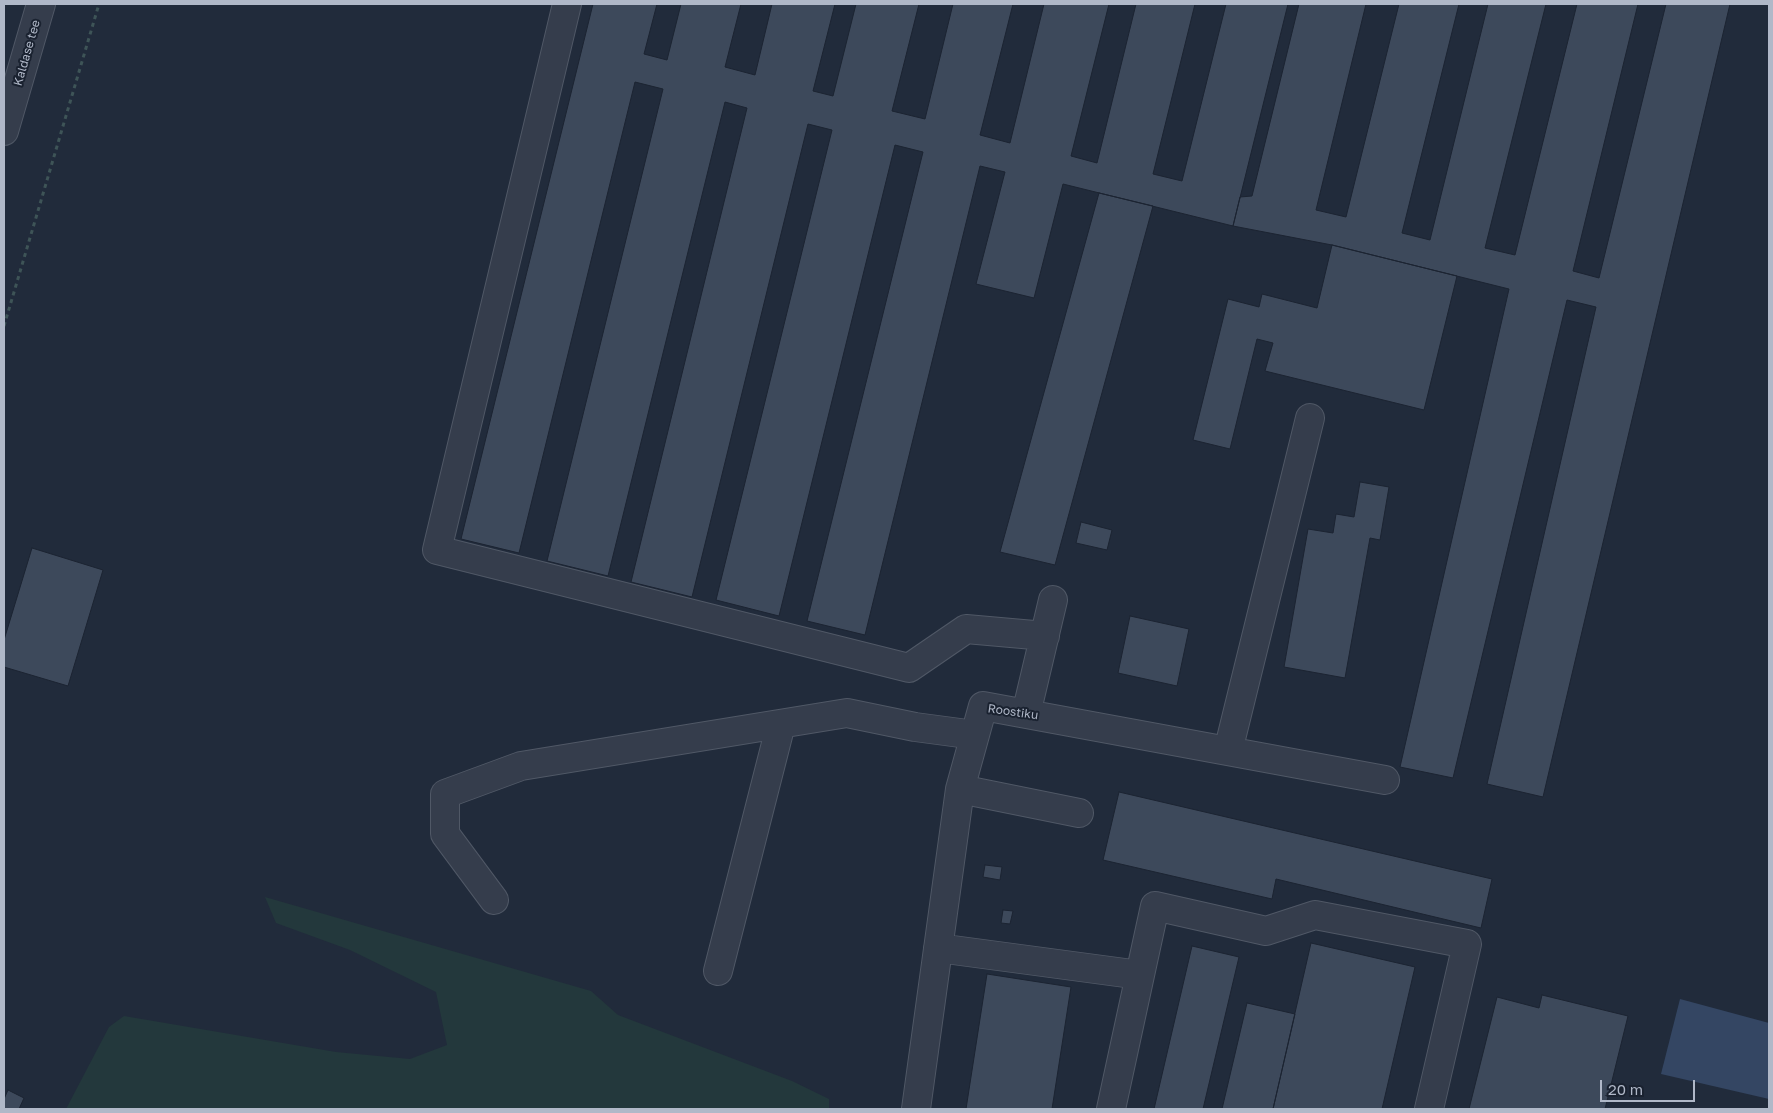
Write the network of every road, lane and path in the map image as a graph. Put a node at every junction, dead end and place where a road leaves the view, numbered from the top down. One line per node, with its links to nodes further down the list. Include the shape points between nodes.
1 (41, 4): 4 (street, Kaldase tee)
2 (99, 4): 5 (path)
3 (567, 4): 8 (street, via 437,550 909,668 966,629)
4 (4, 131)
5 (4, 326)
6 (1310, 418): 12 (street)
7 (1053, 600): 8 (street)
8 (1045, 636): 9 (street)
9 (1026, 714): 11 (street, Roostiku, via 983,706); 12 (street, Roostiku)
10 (781, 724): 11 (street, via 847,713); 16 (street, via 521,766 444,794 444,834); 18 (street)
11 (975, 735): 14 (street, Roostiku)
12 (1228, 751): 13 (street, Roostiku)
13 (1385, 780)
14 (960, 789): 15 (street); 17 (street, Roostiku)
15 (1079, 814)
16 (494, 900)
17 (938, 948): 19 (street); 20 (street, Roostiku)
18 (718, 971)
19 (1140, 975): 21 (street); 22 (street, via 1154,906 1266,931 1315,915 1467,944)
20 (916, 1109)
21 (1111, 1109)
22 (1429, 1109)

